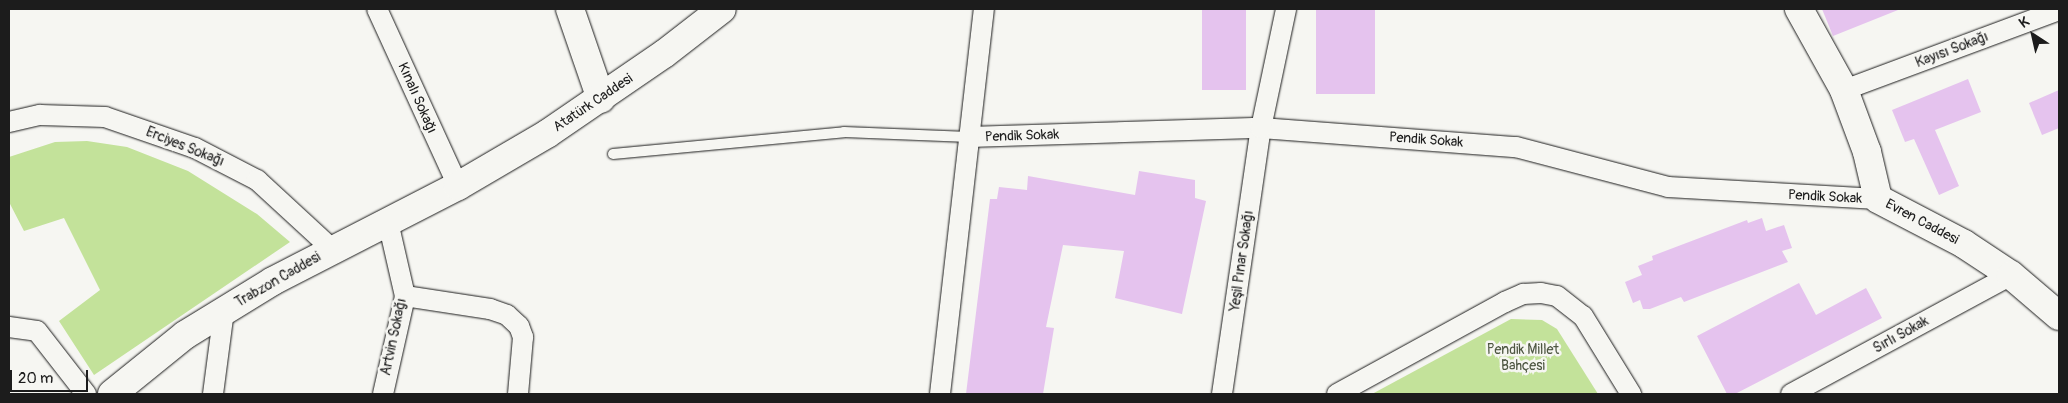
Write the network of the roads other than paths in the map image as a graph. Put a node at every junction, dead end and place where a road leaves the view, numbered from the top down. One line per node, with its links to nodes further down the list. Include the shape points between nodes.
1 (377, 9): 14 (street, Kınalı Sokağı)
2 (570, 9): 9 (street)
3 (722, 9): 9 (street, Atatürk Caddesi)
4 (984, 9): 12 (street, Pendik Sokak)
5 (1286, 9): 11 (street, Yeşil Pınar Sokağı)
6 (1799, 9): 8 (street, Evren Caddesi)
7 (2059, 10): 8 (street, Kayısı Sokağı)
8 (1844, 90): 15 (street, Evren Caddesi, via 1867,152)
9 (601, 99): 14 (street, Atatürk Caddesi)
10 (9, 122): 17 (street, Erciyes Sokağı, via 40,115 105,118 195,148 257,180)
11 (1261, 128): 12 (street, Pendik Sokak); 15 (street, Pendik Sokak, via 1516,147 1668,187); 29 (street, Yeşil Pınar Sokağı)
12 (969, 137): 13 (lane, via 844,132); 28 (street, Pendik Sokak)
13 (612, 154)
14 (458, 186): 16 (street, Trabzon Caddesi)
15 (1878, 199): 18 (street, Evren Caddesi, via 1964,244)
16 (388, 222): 17 (street, Trabzon Caddesi); 19 (street, Artvin Sokağı)
17 (333, 250): 20 (street, Trabzon Caddesi)
18 (2011, 275): 21 (street, Evren Caddesi); 32 (street, Sırlı Sokak)
19 (405, 296): 26 (street, Artvin Sokağı); 27 (street, via 490,309 507,315 519,326 523,338)
20 (224, 311): 24 (street, Trabzon Caddesi, via 184,335); 25 (street)
21 (2059, 316)
22 (9, 326): 23 (street, via 37,331)
23 (86, 394)
24 (112, 394)
25 (213, 394)
26 (383, 394)
27 (518, 394)
28 (940, 394)
29 (1222, 394)
30 (1338, 394): 31 (street, via 1505,302 1523,294 1540,292 1557,296 1583,316)
31 (1631, 394)
32 (1791, 394)

